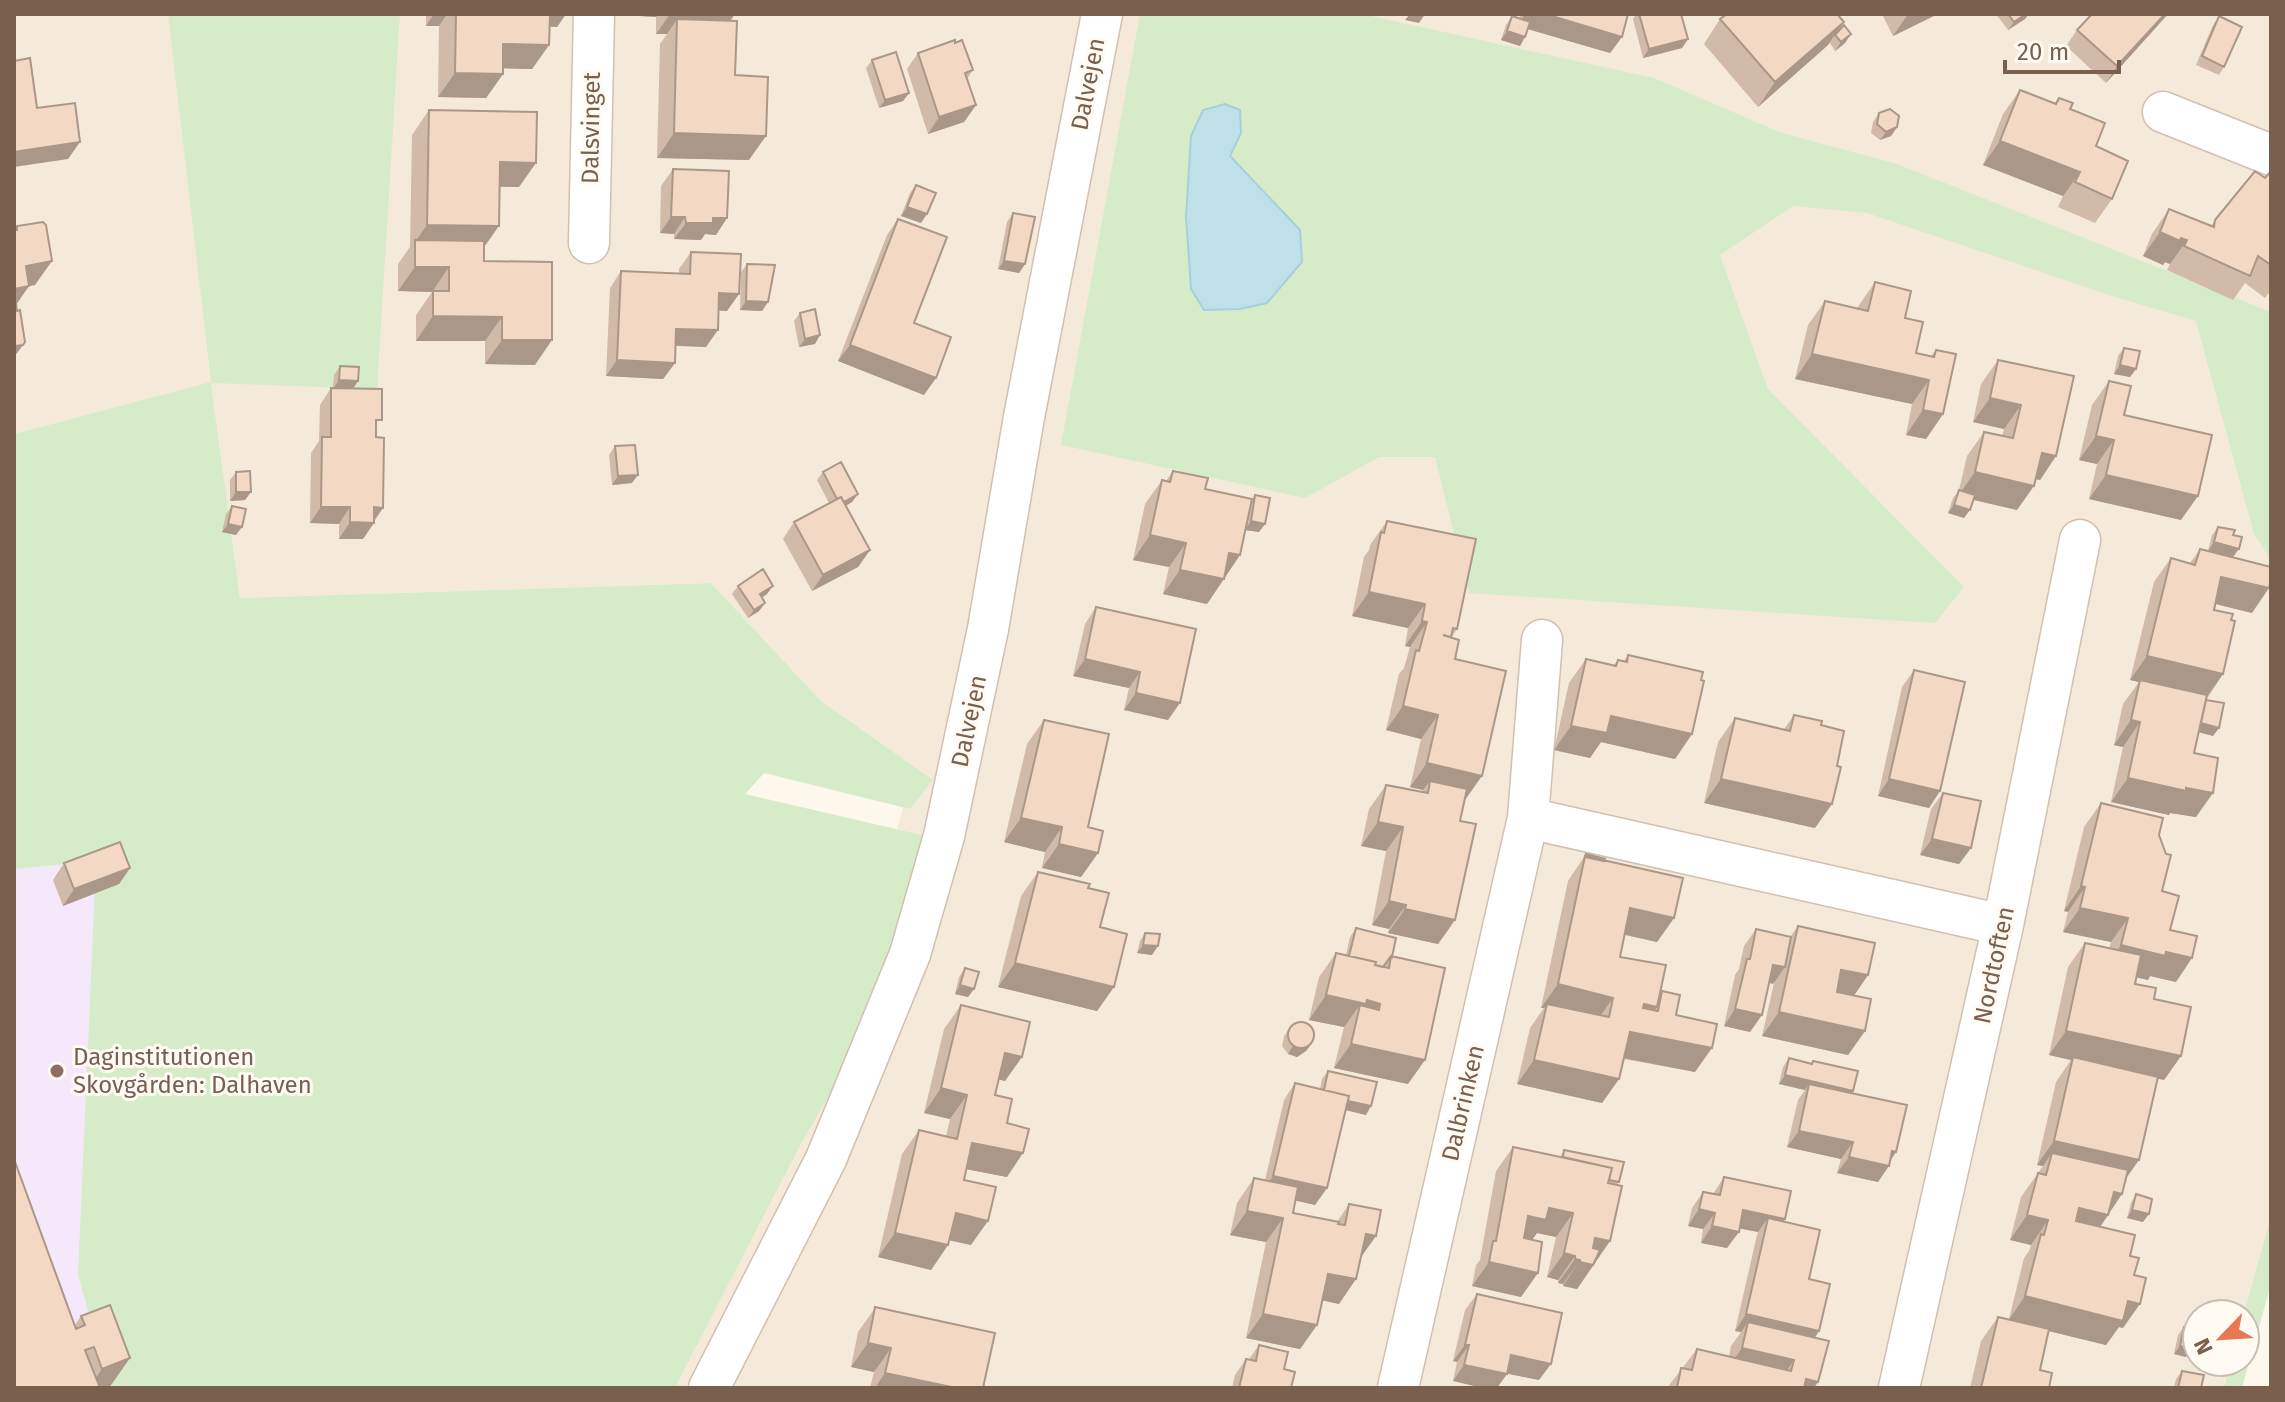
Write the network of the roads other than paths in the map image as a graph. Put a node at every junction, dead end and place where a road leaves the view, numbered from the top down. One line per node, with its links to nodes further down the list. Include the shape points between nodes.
1 (594, 14): 5 (street, Dalsvinget)
2 (1102, 14): 10 (street, Dalvejen, via 988,629 936,866 910,954 826,1159)
3 (2163, 112): 4 (street)
4 (2271, 155)
5 (589, 243)
6 (2080, 540): 9 (street, Nordtoften)
7 (1542, 640): 8 (street, Dalbrinken)
8 (1528, 818): 9 (street); 11 (street, Dalbrinken)
9 (2003, 925): 12 (street, Nordtoften)
10 (709, 1388)
11 (1398, 1388)
12 (1899, 1388)

